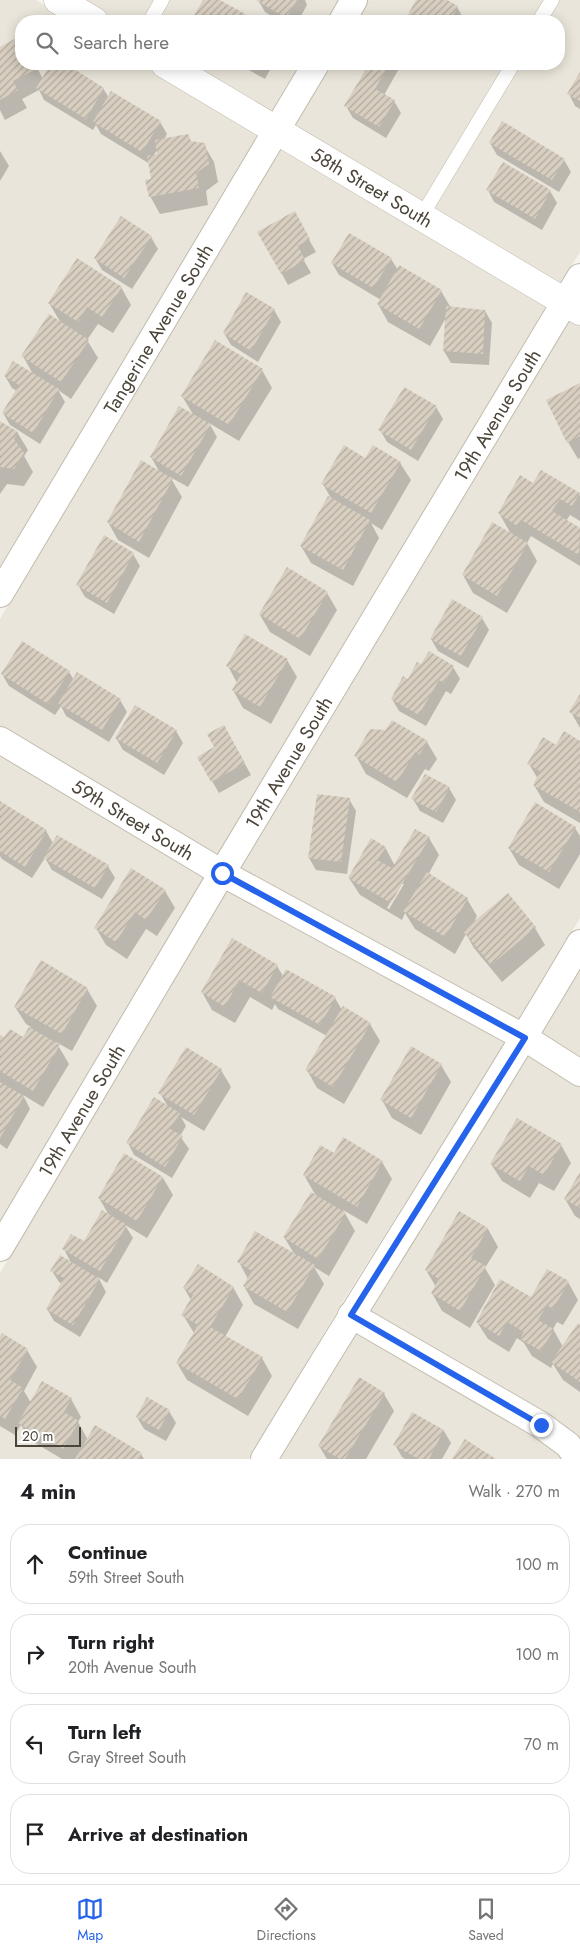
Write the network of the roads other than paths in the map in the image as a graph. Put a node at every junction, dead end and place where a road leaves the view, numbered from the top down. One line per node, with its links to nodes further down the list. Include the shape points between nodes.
1 (58, 0): 5 (street)
2 (162, 0): 6 (lane)
3 (354, 0): 7 (street)
4 (552, 0): 8 (lane)
5 (84, 15)
6 (153, 15)
7 (345, 15)
8 (543, 15)
9 (175, 70): 12 (street, 58th Street South)
10 (312, 70): 12 (street, Tangerine Avenue South)
11 (509, 70): 13 (lane)
12 (277, 130): 13 (street, 58th Street South); 16 (street, Tangerine Avenue South)
13 (421, 217): 15 (street, 58th Street South)
14 (580, 277): 15 (street, 19th Avenue South)
15 (572, 307): 18 (street, 19th Avenue South)
16 (0, 594)
17 (0, 740): 18 (street, 59th Street South)
18 (222, 873): 20 (street, 59th Street South); 22 (street, 19th Avenue South)
19 (580, 943): 20 (street)
20 (525, 1038): 21 (street, 59th Street South); 23 (street)
21 (580, 1073)
22 (0, 1248)
23 (351, 1315): 24 (street); 25 (street, via 541,1425 568,1445)
24 (264, 1459)
25 (578, 1459)

